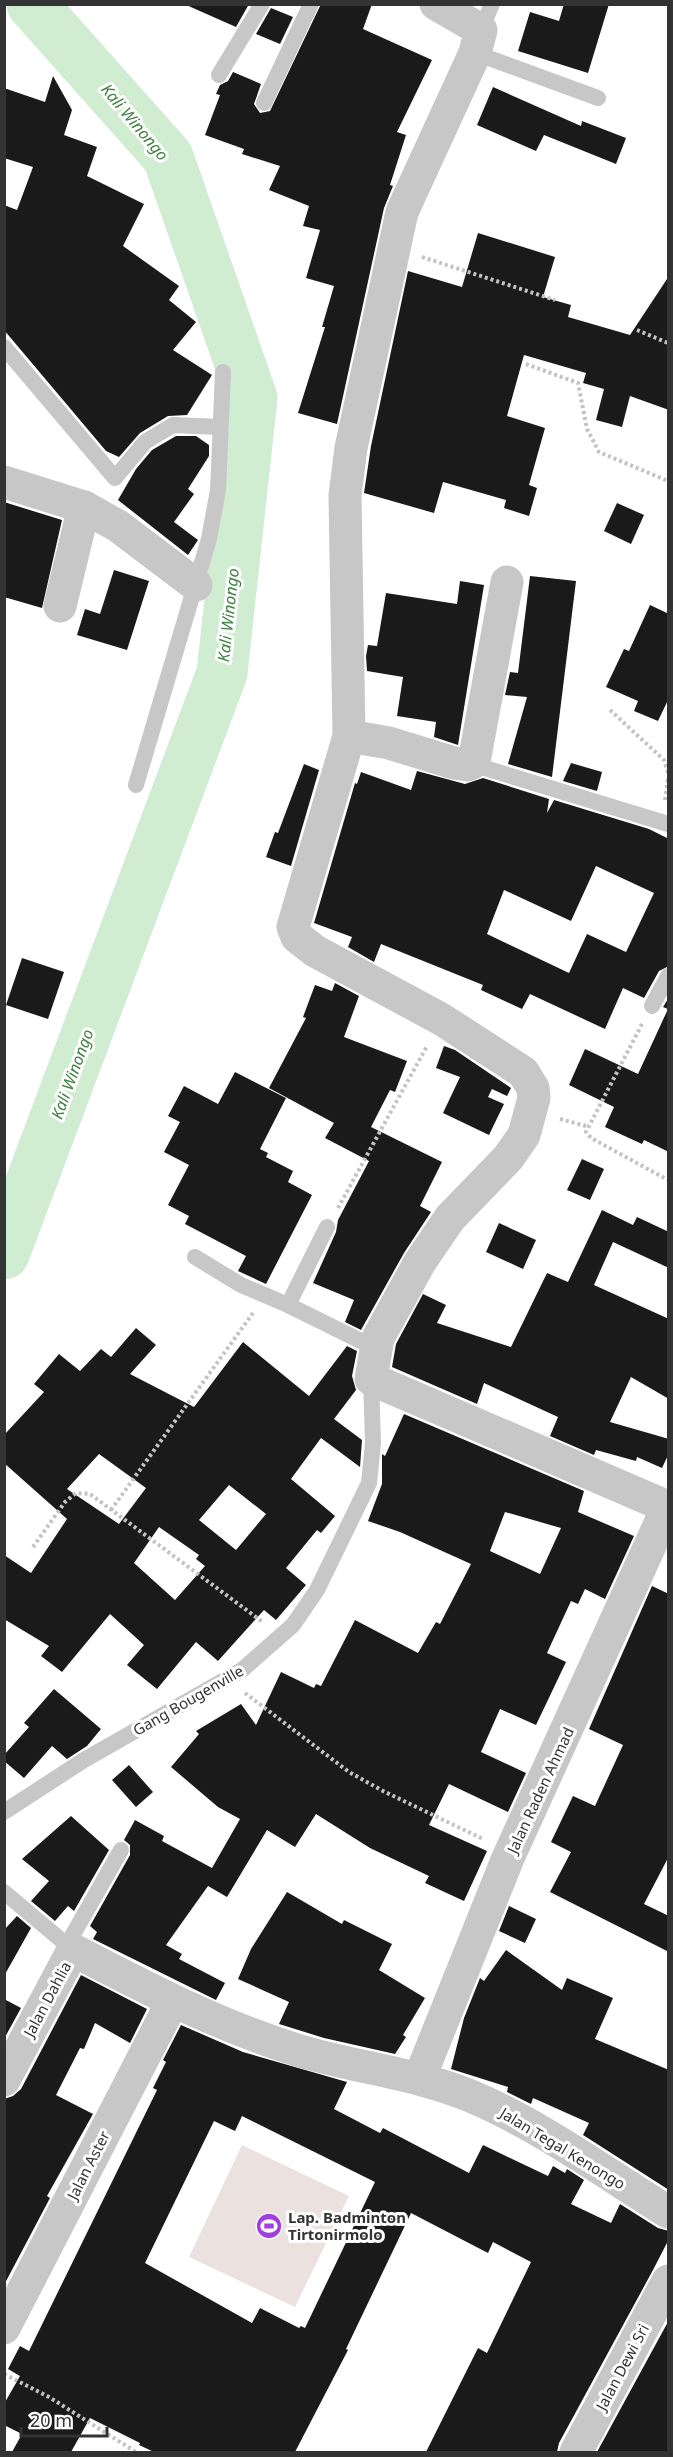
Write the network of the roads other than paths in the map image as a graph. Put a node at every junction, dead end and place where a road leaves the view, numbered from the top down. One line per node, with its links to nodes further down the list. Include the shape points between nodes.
1 (262, 4): 5 (lane)
2 (311, 4): 7 (lane)
3 (436, 4): 4 (street)
4 (483, 29): 6 (lane); 16 (street, via 402,212 346,474)
5 (219, 75)
6 (598, 98)
7 (264, 104)
8 (4, 346): 10 (lane, via 116,478 145,442 173,425)
9 (223, 372): 10 (lane)
10 (220, 427): 14 (lane, via 218,490)
11 (4, 482): 12 (street)
12 (84, 507): 14 (street, via 118,526); 15 (street)
13 (507, 582): 17 (street, via 477,755)
14 (196, 585): 18 (lane)
15 (60, 606)
16 (349, 736): 17 (street, via 389,743 454,763); 25 (street, via 293,923 297,937 315,951 441,1019 523,1072 533,1088 533,1110 524,1135 508,1158 450,1218 381,1331)
17 (472, 764): 19 (lane)
18 (136, 785)
19 (669, 824)
20 (669, 976): 21 (lane)
21 (652, 1006)
22 (327, 1227): 24 (lane)
23 (195, 1257): 24 (lane, via 241,1285)
24 (288, 1305): 25 (lane)
25 (382, 1376): 26 (street); 27 (lane, Gang Bougenville, via 372,1465 363,1499 317,1590 293,1625 242,1670 84,1760)
26 (668, 1507): 32 (street, Jalan Raden Ahmad, via 512,1853)
27 (4, 1812)
28 (121, 1850): 30 (lane)
29 (4, 1892): 30 (lane)
30 (70, 1947): 31 (street, Jalan Tegal Kenongo); 33 (street, Jalan Dahlia)
31 (172, 2002): 32 (street, Jalan Tegal Kenongo, via 295,2049); 36 (street, Jalan Aster)
32 (420, 2077): 34 (street, Jalan Tegal Kenongo, via 520,2120)
33 (4, 2080)
34 (669, 2212)
35 (669, 2281): 37 (street, Jalan Dewi Sri)
36 (4, 2328)
37 (576, 2452)

